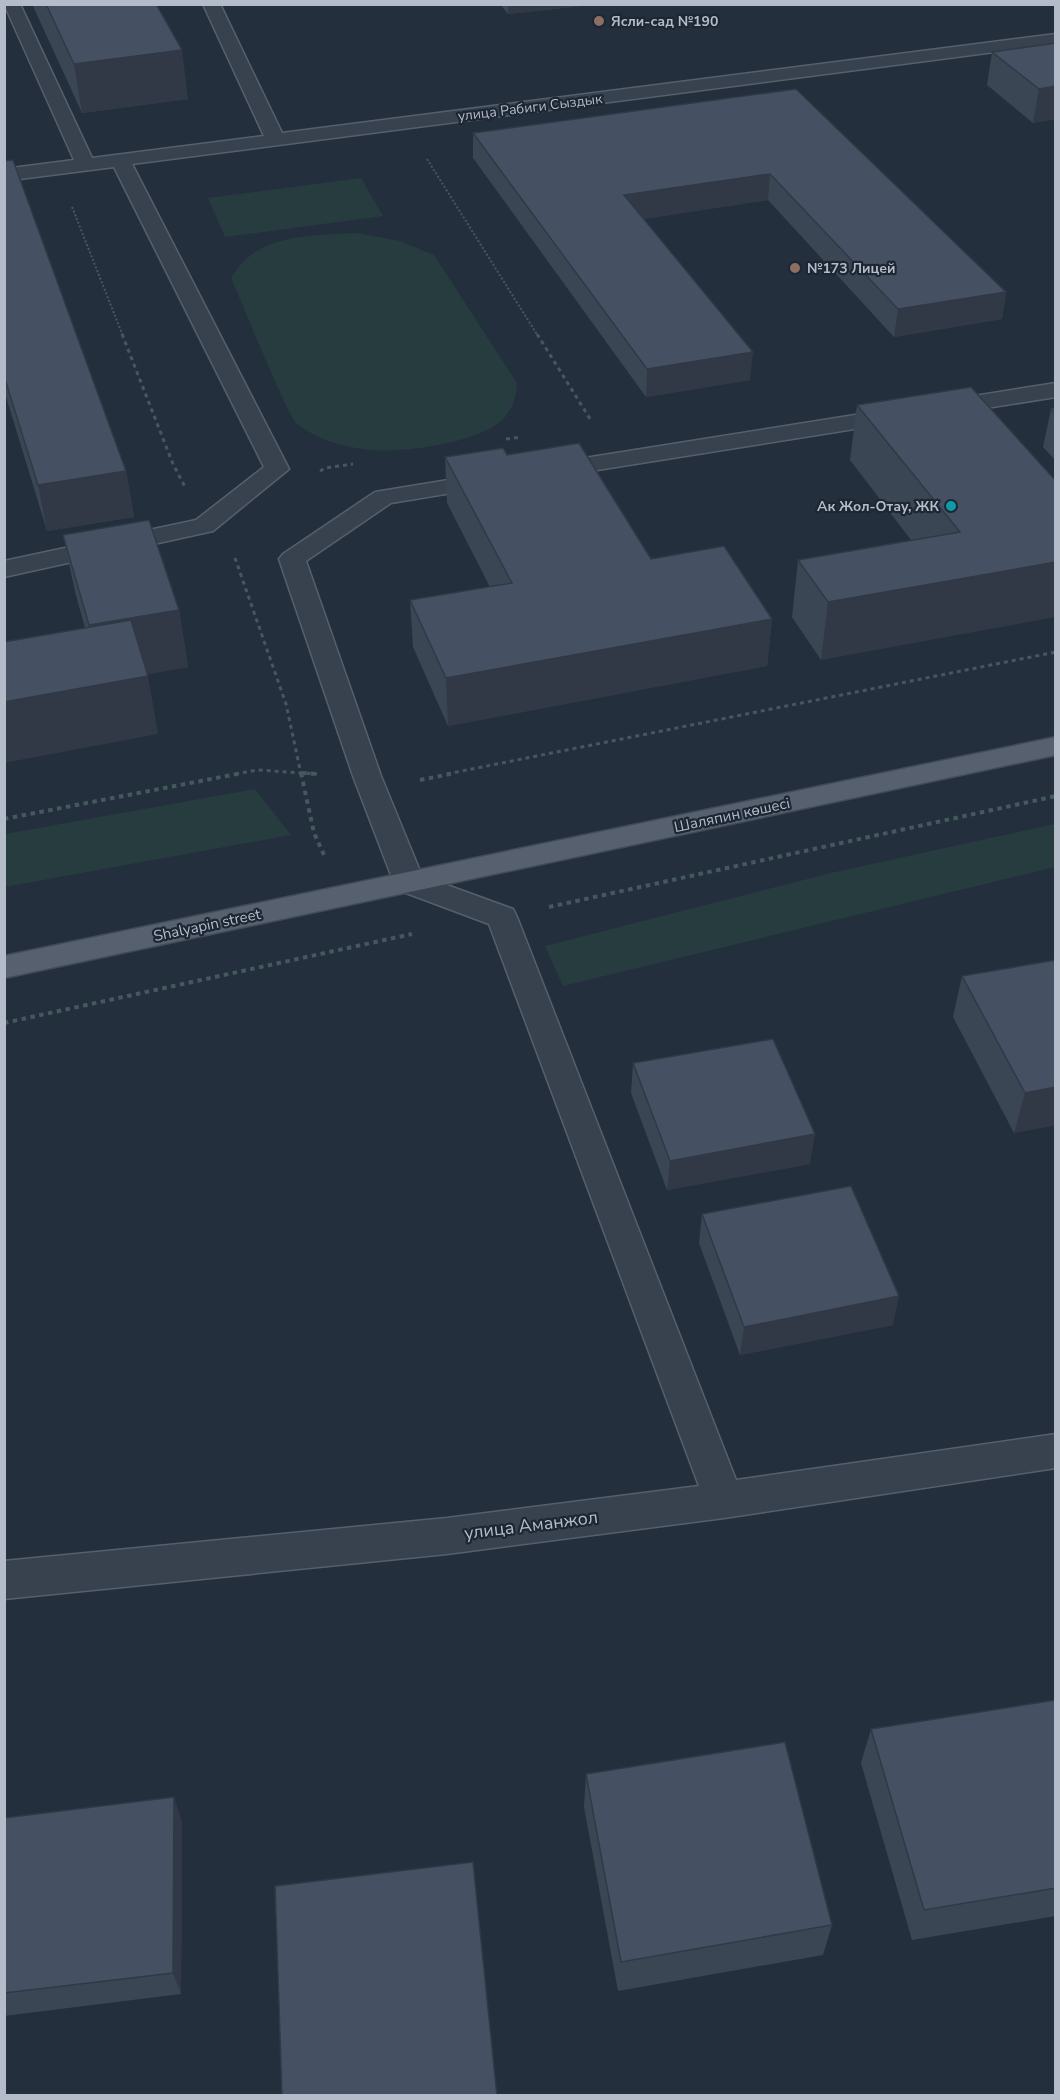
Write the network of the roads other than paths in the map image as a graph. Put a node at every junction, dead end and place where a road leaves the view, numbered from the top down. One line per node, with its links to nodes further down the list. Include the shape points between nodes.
1 (11, 4): 6 (street)
2 (211, 4): 4 (street)
3 (1056, 39): 4 (street, улица Рабиги Сыздык)
4 (276, 140): 5 (street, улица Рабиги Сыздык)
5 (120, 160): 6 (street, улица Рабиги Сыздык); 9 (street, via 277,469 204,526)
6 (86, 165): 7 (street, улица Рабиги Сыздык)
7 (4, 175)
8 (1056, 390): 11 (street, via 384,497 292,559 367,776)
9 (4, 569)
10 (1056, 746): 11 (main road, Шаляпин көшесі)
11 (410, 883): 12 (main road, Shalyapin street); 14 (street, via 502,917)
12 (4, 967)
13 (1056, 1451): 14 (street, улица Аманжол)
14 (724, 1500): 15 (street, улица Аманжол, via 447,1536)
15 (4, 1580)

